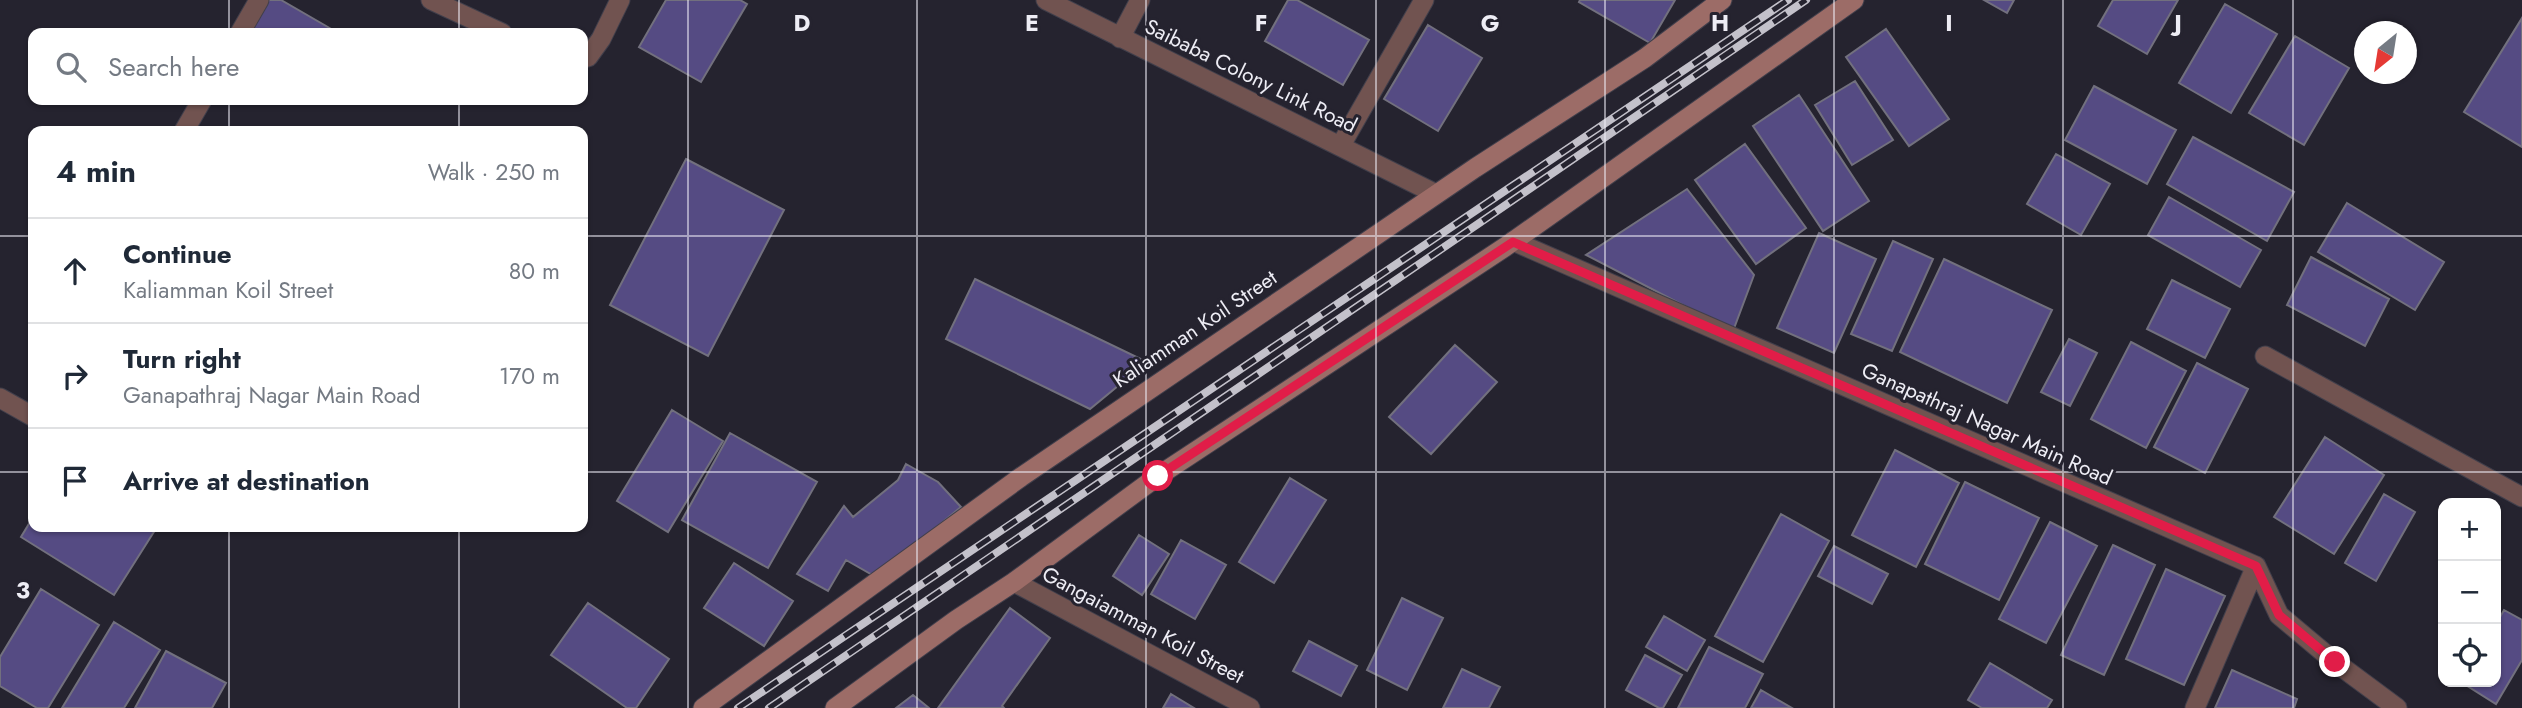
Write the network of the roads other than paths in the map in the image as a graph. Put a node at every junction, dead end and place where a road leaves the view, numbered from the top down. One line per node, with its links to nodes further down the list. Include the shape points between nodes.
1 (259, 0): 9 (street)
2 (430, 0): 10 (street)
3 (620, 0): 12 (street)
4 (1046, 0): 11 (street, Saibaba Colony Link Road)
5 (1140, 0): 11 (street)
6 (1424, 0): 15 (street)
7 (1722, 0): 16 (main road, Kaliamman Koil Street, via 1645,58)
8 (1854, 0): 17 (main road)
9 (243, 28)
10 (491, 28)
11 (1120, 38): 15 (street, Saibaba Colony Link Road)
12 (588, 57)
13 (199, 105): 14 (street)
14 (187, 126)
15 (1341, 145): 16 (street, Saibaba Colony Link Road)
16 (1436, 194): 24 (main road, Kaliamman Koil Street, via 1021,477)
17 (1513, 242): 22 (street, Ganapathraj Nagar Main Road); 23 (main road, via 1158,476)
18 (2265, 356): 21 (street)
19 (0, 398): 20 (street)
20 (28, 414)
21 (2522, 497)
22 (2256, 566): 27 (street); 28 (street, via 2279,615)
23 (1014, 582): 25 (main road); 26 (street, Gangaiamman Koil Street)
24 (703, 708)
25 (835, 708)
26 (1250, 708)
27 (2195, 708)
28 (2397, 708)

